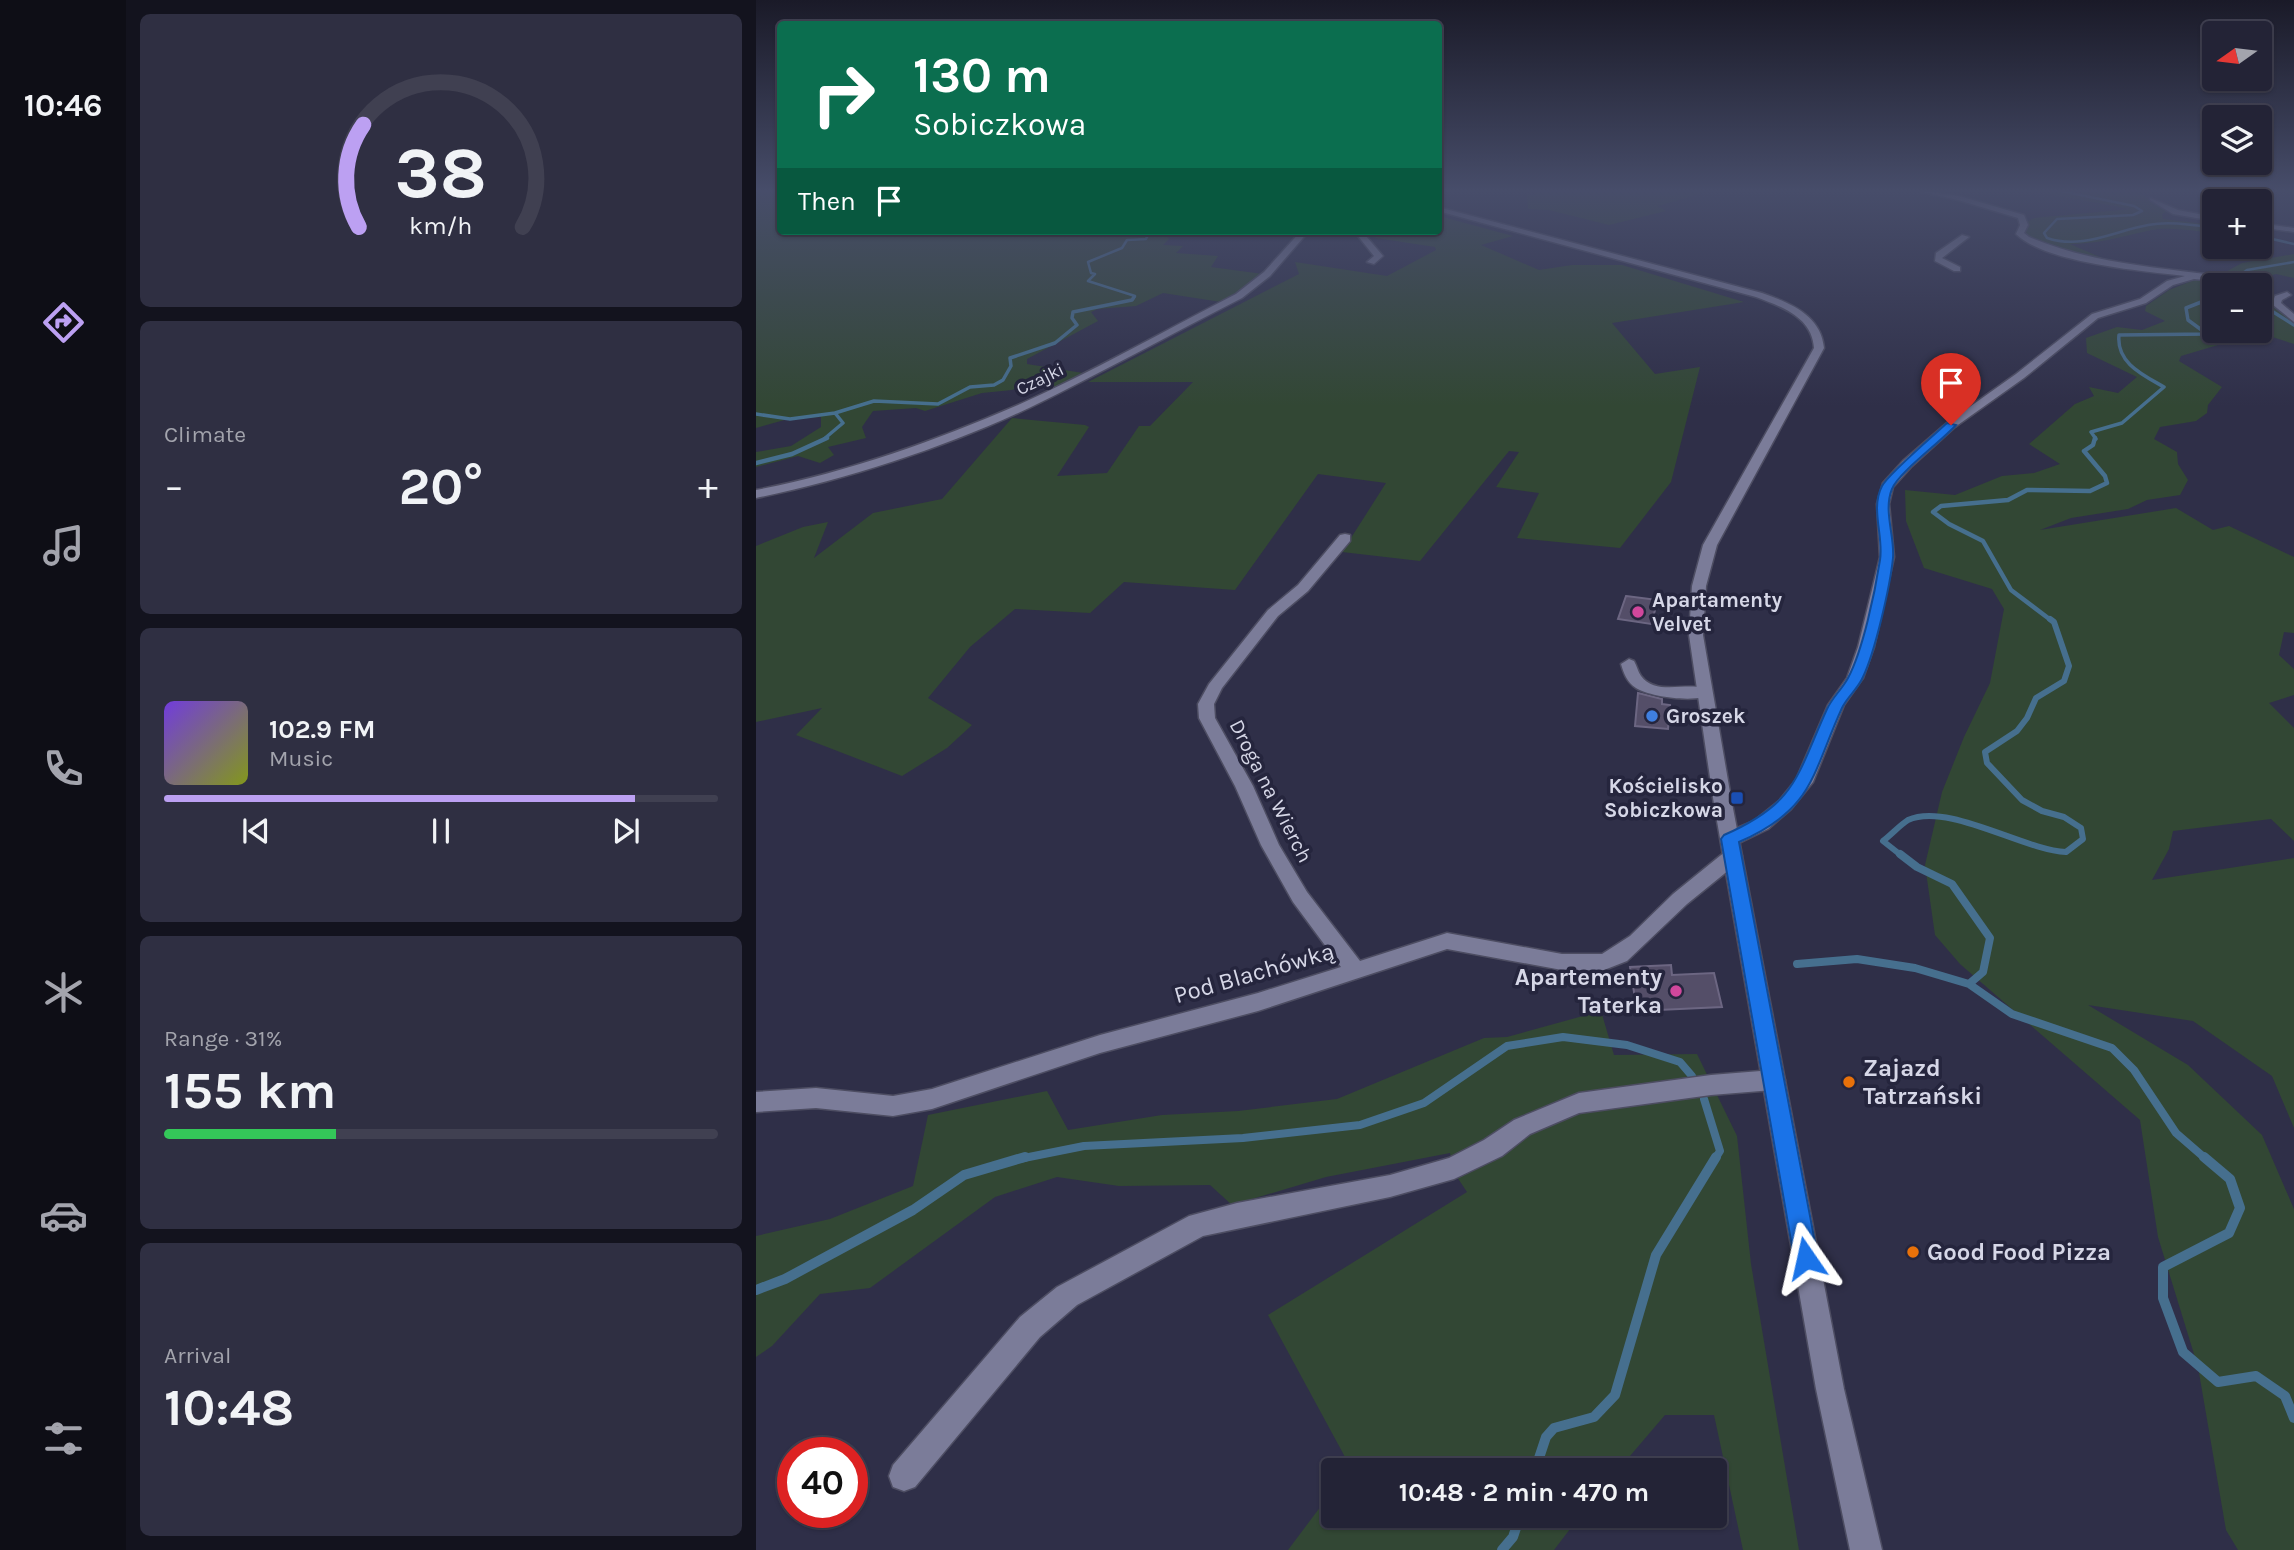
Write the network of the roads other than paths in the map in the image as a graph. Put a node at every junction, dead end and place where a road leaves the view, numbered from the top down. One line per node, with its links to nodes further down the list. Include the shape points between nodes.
1 (1278, 261): 11 (street, Czajki, via 1239,296 1042,398 943,440)
2 (1634, 261): 14 (street, via 1749,292 1806,319 1818,334 1819,348 1709,547 1695,612)
3 (1942, 261): 5 (street)
4 (2092, 261): 6 (street)
5 (1957, 269)
6 (2197, 275): 7 (street); 15 (street, Pod Blachówką, via 2088,320 1951,425 1887,486 1883,504 1887,557 1855,678 1836,705 1804,782 1785,806)
7 (2202, 276)
8 (2272, 291): 9 (street)
9 (2290, 297): 10 (street, via 2278,298 2276,304)
10 (2294, 319)
11 (756, 494)
12 (1345, 538): 16 (street, Droga na Wierch, via 1303,588 1273,613 1206,705 1208,718 1270,845 1300,897)
13 (1629, 664): 14 (street, via 1635,682 1647,689)
14 (1704, 693): 15 (street)
15 (1731, 848): 16 (street, Pod Blachówką, via 1628,948 1604,962 1562,962 1447,941); 17 (street)
16 (1355, 970): 18 (street, Pod Blachówką, via 1258,1002 1100,1044 932,1100 892,1106 816,1098)
17 (1773, 1080): 19 (street, via 1578,1103 1522,1127 1454,1168 1390,1186 1198,1225 1067,1296 1039,1320); 20 (street, via 1830,1389)
18 (756, 1102)
19 (904, 1476)
20 (1866, 1550)

